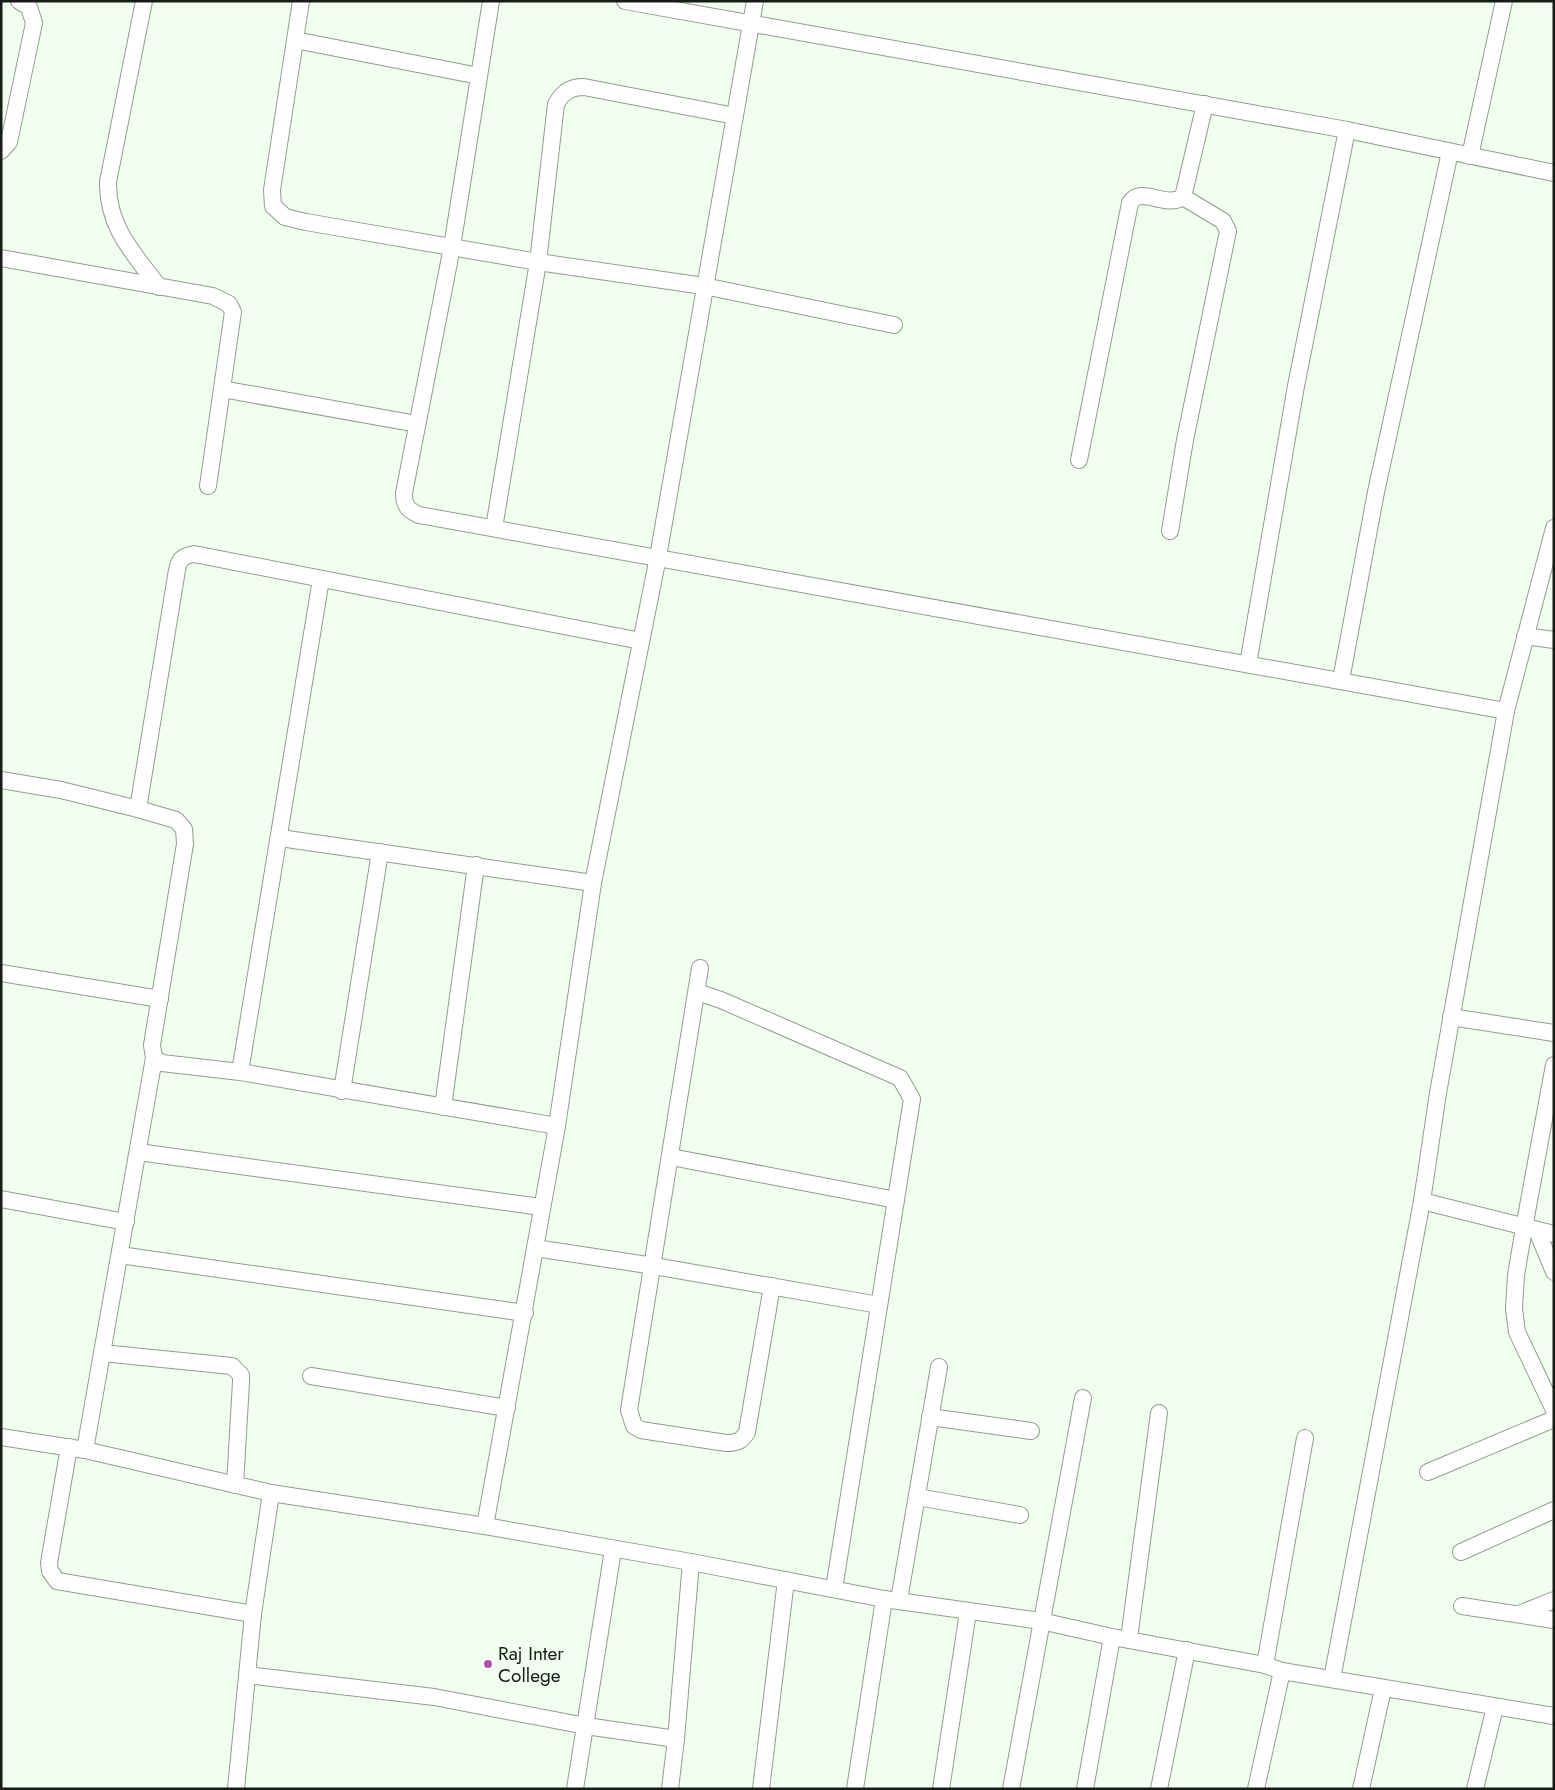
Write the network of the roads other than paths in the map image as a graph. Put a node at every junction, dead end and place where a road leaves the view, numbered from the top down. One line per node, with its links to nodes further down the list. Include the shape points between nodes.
1 (19, 1): 14 (street, via 29,7 34,23 9,142)
2 (144, 1): 23 (street, via 108,182 108,201 114,223)
3 (301, 1): 9 (street)
4 (491, 1): 10 (street)
5 (625, 1): 8 (street)
6 (755, 1): 8 (street)
7 (1504, 1): 16 (street)
8 (751, 23): 11 (street); 12 (street)
9 (295, 40): 10 (street); 19 (street, via 272,190 274,206 285,217 306,222)
10 (479, 76): 19 (street)
11 (1205, 104): 13 (street); 18 (street)
12 (735, 116): 21 (street, via 584,87 573,87 562,94 556,104); 22 (street)
13 (1347, 130): 15 (street); 37 (street, via 1296,386)
14 (1, 151)
15 (1450, 152): 16 (street); 38 (street, via 1376,492)
16 (1470, 156): 17 (street)
17 (1554, 173)
18 (1183, 197): 27 (street, via 1176,202 1139,195 1130,203); 31 (street, via 1224,221 1228,231 1185,440)
19 (452, 247): 21 (street); 26 (street)
20 (1, 258): 23 (street)
21 (538, 262): 22 (street); 29 (street)
22 (704, 286): 24 (street); 32 (street)
23 (159, 287): 25 (street, via 213,296 230,304 233,312)
24 (894, 325)
25 (222, 389): 26 (street); 28 (street)
26 (418, 424): 29 (street, via 404,494 408,510 419,515)
27 (1079, 460)
28 (208, 486)
29 (494, 528): 32 (street)
30 (1554, 528): 34 (street)
31 (1170, 531)
32 (658, 557): 36 (street); 37 (street)
33 (321, 579): 36 (street); 41 (street, via 194,554 183,556 178,562); 42 (street)
34 (1525, 636): 35 (street); 39 (street)
35 (1554, 640)
36 (641, 641): 45 (street)
37 (1248, 664): 38 (street)
38 (1341, 680): 39 (street)
39 (1506, 711): 50 (street)
40 (1, 780): 41 (street, via 61,790)
41 (138, 809): 49 (street, via 176,820 184,829 185,844)
42 (280, 838): 43 (street); 54 (street)
43 (380, 852): 44 (street); 55 (street)
44 (476, 865): 45 (street); 56 (street)
45 (593, 883): 57 (street)
46 (700, 968): 48 (street)
47 (1, 973): 49 (street)
48 (697, 992): 59 (street); 61 (street, via 730,1003 900,1078 912,1098 912,1110)
49 (160, 999): 52 (street, via 152,1045)
50 (1452, 1017): 51 (street); 62 (street)
51 (1554, 1033)
52 (154, 1058): 54 (street, via 162,1063); 58 (street)
53 (1554, 1065): 65 (street)
54 (240, 1072): 55 (street)
55 (342, 1091): 56 (street)
56 (443, 1107): 57 (street)
57 (557, 1126): 63 (street)
58 (138, 1152): 63 (street); 64 (street)
59 (671, 1157): 61 (street); 68 (street)
60 (1, 1199): 64 (street)
61 (896, 1200): 71 (street)
62 (1422, 1202): 65 (street); 112 (street)
63 (541, 1207): 66 (street)
64 (126, 1222): 67 (street)
65 (1538, 1231): 69 (street); 78 (street, via 1515,1300 1517,1332)
66 (535, 1248): 68 (street); 72 (street)
67 (120, 1256): 72 (street); 73 (street)
68 (654, 1266): 70 (street); 70 (street, via 629,1410 634,1426 641,1430 726,1443 743,1439 747,1432)
69 (1554, 1272)
70 (772, 1286): 71 (street)
71 (879, 1305): 97 (street)
72 (524, 1313): 77 (street)
73 (102, 1353): 85 (street); 87 (street, via 237,1369 242,1382)
74 (939, 1367): 80 (street)
75 (311, 1376): 77 (street)
76 (1083, 1398): 105 (street)
77 (507, 1408): 92 (street)
78 (1554, 1410)
79 (1159, 1413): 107 (street)
80 (930, 1417): 82 (street); 89 (street)
81 (1554, 1419): 86 (street)
82 (1031, 1431)
83 (1, 1437): 85 (street)
84 (1305, 1438): 109 (street)
85 (77, 1449): 87 (street); 102 (street, via 49,1563 57,1581)
86 (1428, 1472)
87 (235, 1485): 88 (street)
88 (271, 1494): 92 (street); 102 (street)
89 (917, 1497): 91 (street); 98 (street)
90 (1554, 1510): 94 (street)
91 (1020, 1515)
92 (485, 1526): 93 (street)
93 (613, 1550): 95 (street); 116 (street)
94 (1461, 1552)
95 (691, 1562): 96 (street); 117 (street)
96 (786, 1580): 97 (street); 121 (street)
97 (834, 1589): 98 (street)
98 (891, 1599): 101 (street); 122 (street)
99 (1554, 1600): 103 (street)
100 (1462, 1606): 103 (street)
101 (968, 1612): 105 (street); 123 (street)
102 (253, 1614): 111 (street)
103 (1516, 1615): 104 (street)
104 (1554, 1620)
105 (1041, 1621): 106 (street); 124 (street)
106 (1112, 1637): 107 (street); 125 (street)
107 (1129, 1640): 108 (street)
108 (1187, 1650): 109 (street); 126 (street)
109 (1265, 1665): 110 (street)
110 (1282, 1671): 112 (street); 127 (street)
111 (247, 1675): 116 (street, via 434,1697); 118 (street)
112 (1332, 1679): 113 (street)
113 (1382, 1689): 114 (street); 128 (street)
114 (1495, 1706): 115 (street); 129 (street)
115 (1554, 1716)
116 (586, 1726): 117 (street); 119 (street)
117 (676, 1739): 120 (street)
118 (236, 1789)
119 (575, 1789)
120 (670, 1789)
121 (761, 1789)
122 (855, 1789)
123 (942, 1789)
124 (1011, 1789)
125 (1085, 1789)
126 (1159, 1789)
127 (1256, 1789)
128 (1361, 1789)
129 (1475, 1789)

